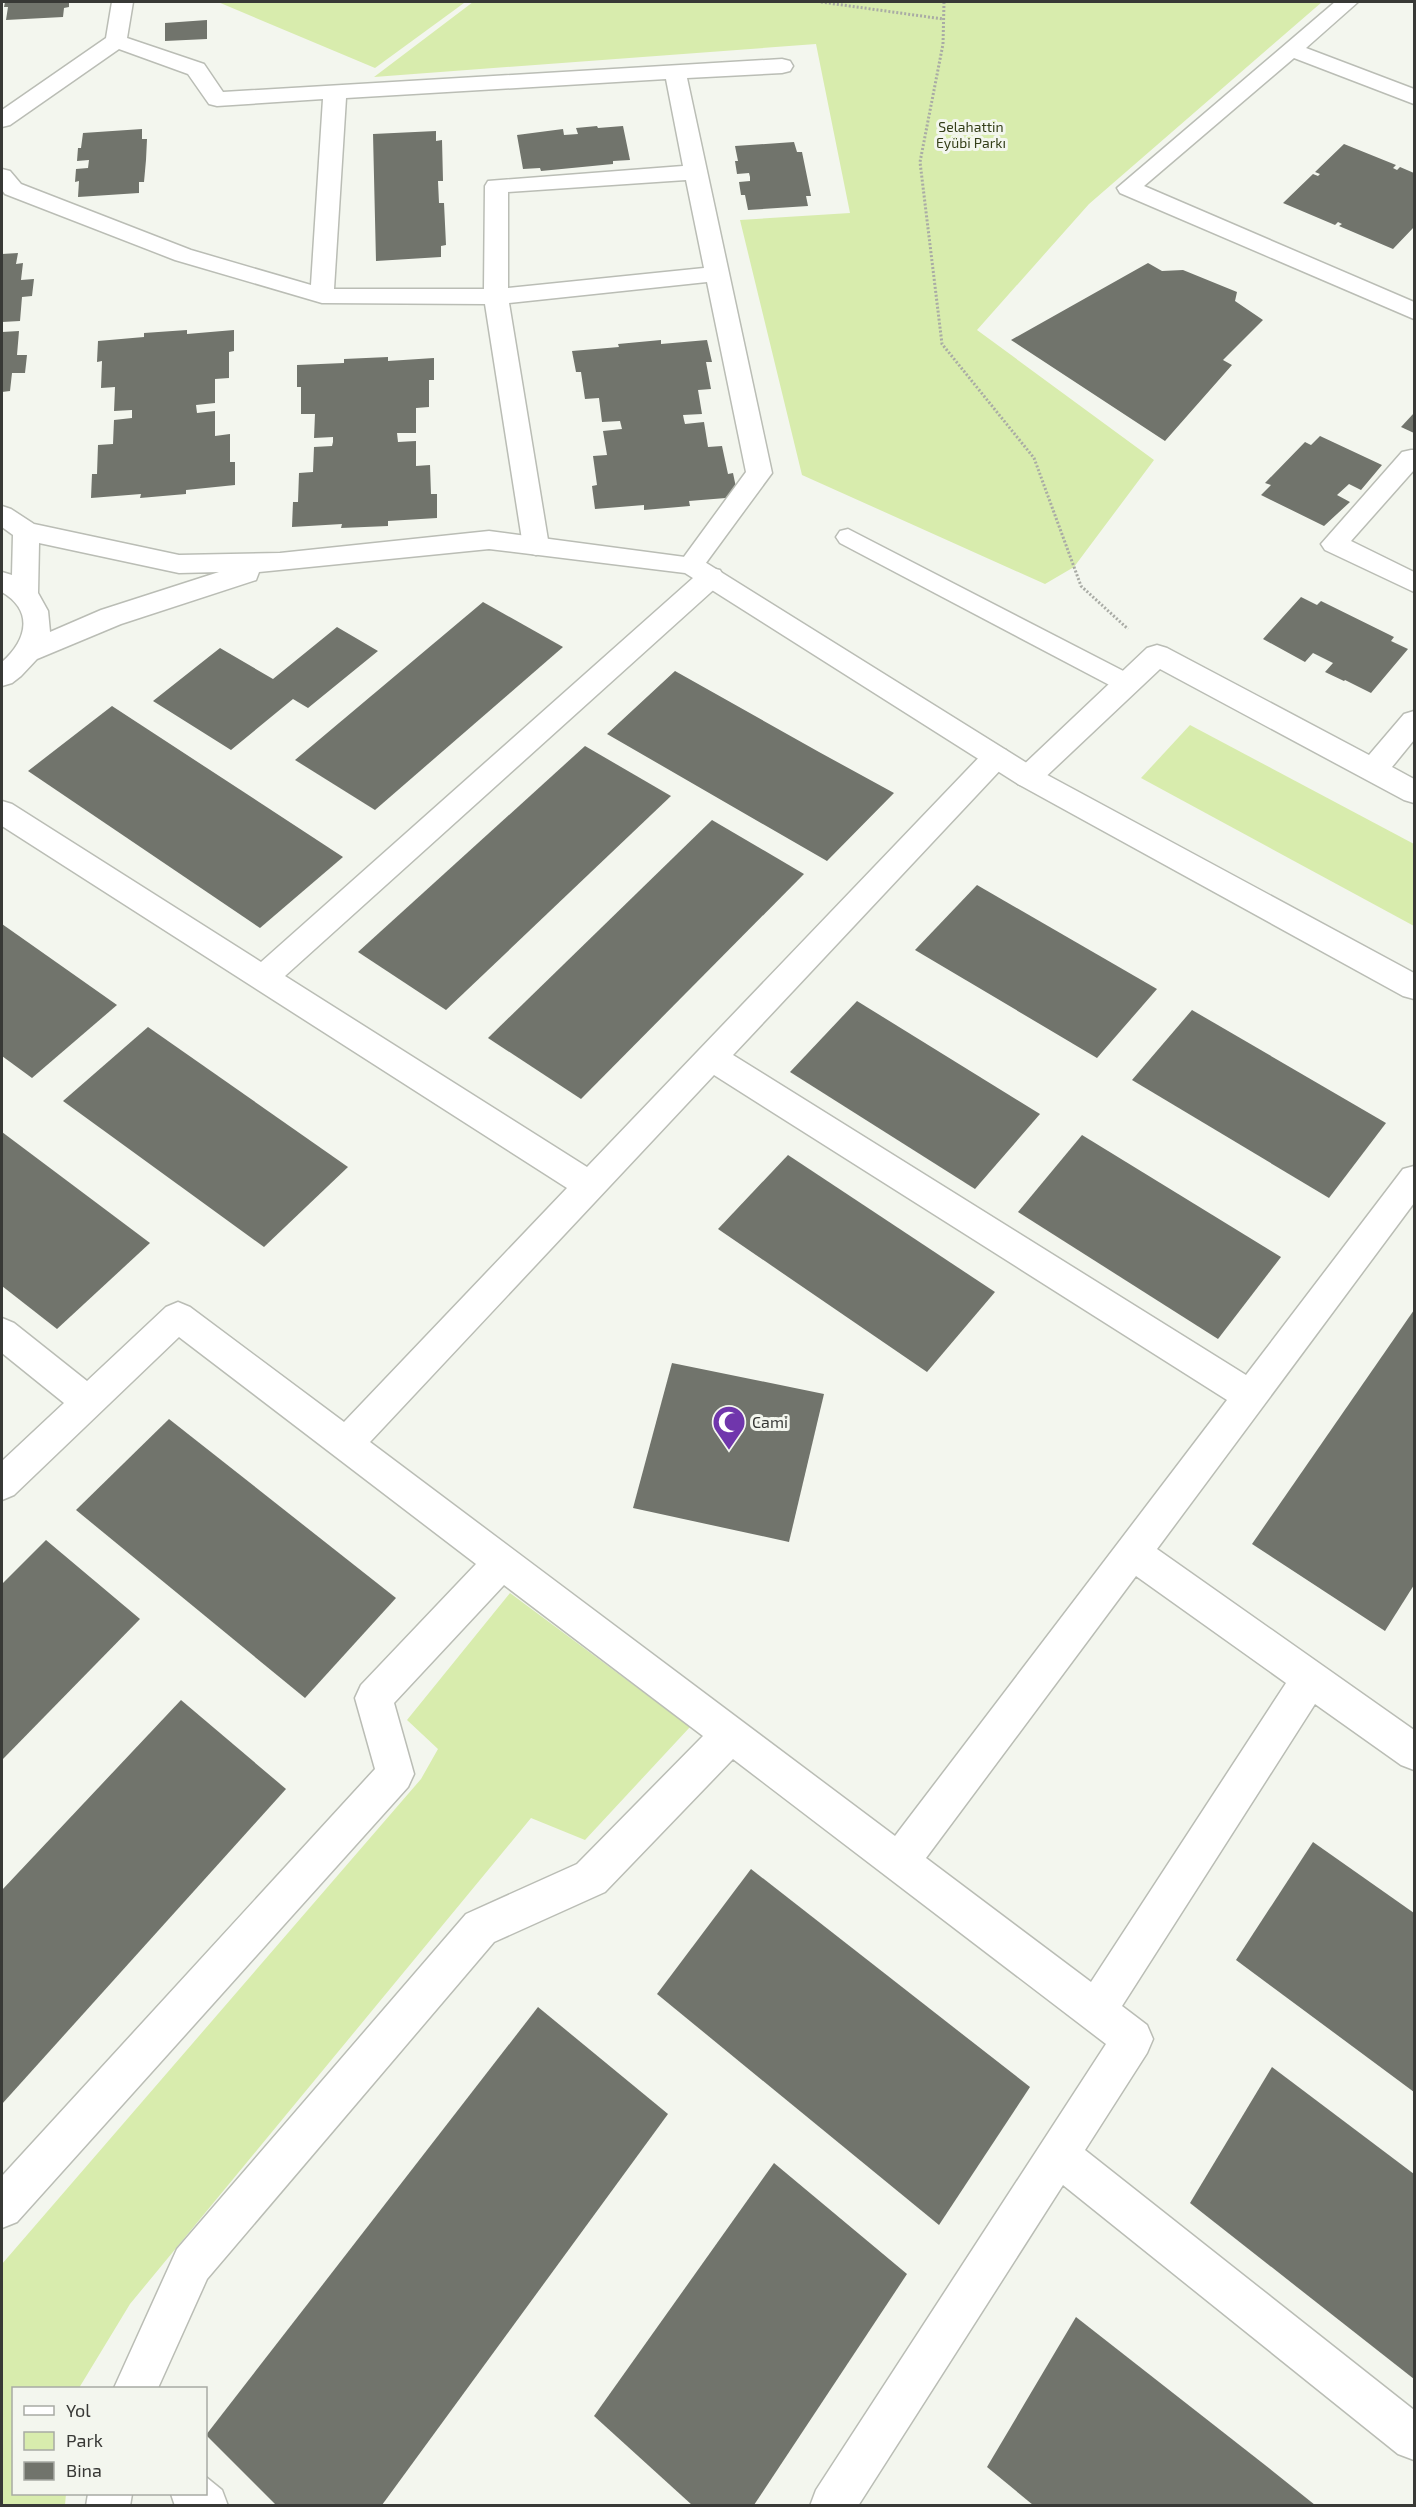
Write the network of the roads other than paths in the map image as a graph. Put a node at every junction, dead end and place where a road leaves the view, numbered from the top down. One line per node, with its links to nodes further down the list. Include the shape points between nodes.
1 (122, 2): 3 (street)
2 (1347, 2): 4 (street)
3 (116, 41): 7 (street, via 196,69 217,99); 9 (street)
4 (1290, 49): 8 (street); 15 (street, via 1128,188)
5 (782, 66): 6 (street)
6 (675, 72): 7 (street); 10 (street)
7 (335, 92): 13 (street)
8 (1414, 97)
9 (2, 120)
10 (696, 172): 12 (street); 14 (street, via 496,186)
11 (2, 176): 13 (street, via 13,189 183,255)
12 (718, 274): 14 (street); 22 (street, via 759,473)
13 (322, 296): 14 (street)
14 (496, 297): 20 (street)
15 (1414, 311)
16 (1414, 459): 24 (street, via 1334,544)
17 (2, 515): 18 (street)
18 (26, 531): 21 (street, via 179,564); 25 (street)
19 (848, 537): 28 (lane)
20 (536, 546): 21 (street, via 489,540); 22 (street)
21 (280, 562): 26 (street, via 111,617)
22 (701, 571): 30 (street); 35 (street)
23 (2, 581): 25 (street)
24 (1414, 583)
25 (25, 595): 26 (street, via 36,612 37,632)
26 (28, 652): 27 (street)
27 (2, 676)
28 (1126, 683): 31 (street, via 1156,655); 32 (street)
29 (1414, 721): 31 (street)
30 (996, 757): 32 (street); 37 (street)
31 (1373, 770): 33 (street)
32 (1028, 777): 36 (street)
33 (1414, 792)
34 (2, 812): 35 (street)
35 (263, 978): 39 (street)
36 (1414, 987)
37 (712, 1058): 39 (street); 41 (street)
38 (1414, 1179): 41 (street)
39 (590, 1186): 43 (street)
40 (2, 1333): 42 (street)
41 (1251, 1396): 45 (street)
42 (88, 1402): 43 (street, via 178,1317); 44 (street)
43 (346, 1444): 46 (street)
44 (2, 1484)
45 (1132, 1552): 47 (street); 50 (street)
46 (502, 1562): 48 (street); 53 (street, via 374,1698 395,1774)
47 (1310, 1678): 49 (street); 51 (street)
48 (730, 1735): 50 (street); 54 (street, via 591,1878 480,1928 192,2264)
49 (1414, 1752)
50 (899, 1862): 51 (street)
51 (1096, 2010): 52 (street, via 1133,2038)
52 (1058, 2155): 55 (street); 56 (street)
53 (2, 2207)
54 (136, 2387)
55 (1414, 2438)
56 (832, 2505)

